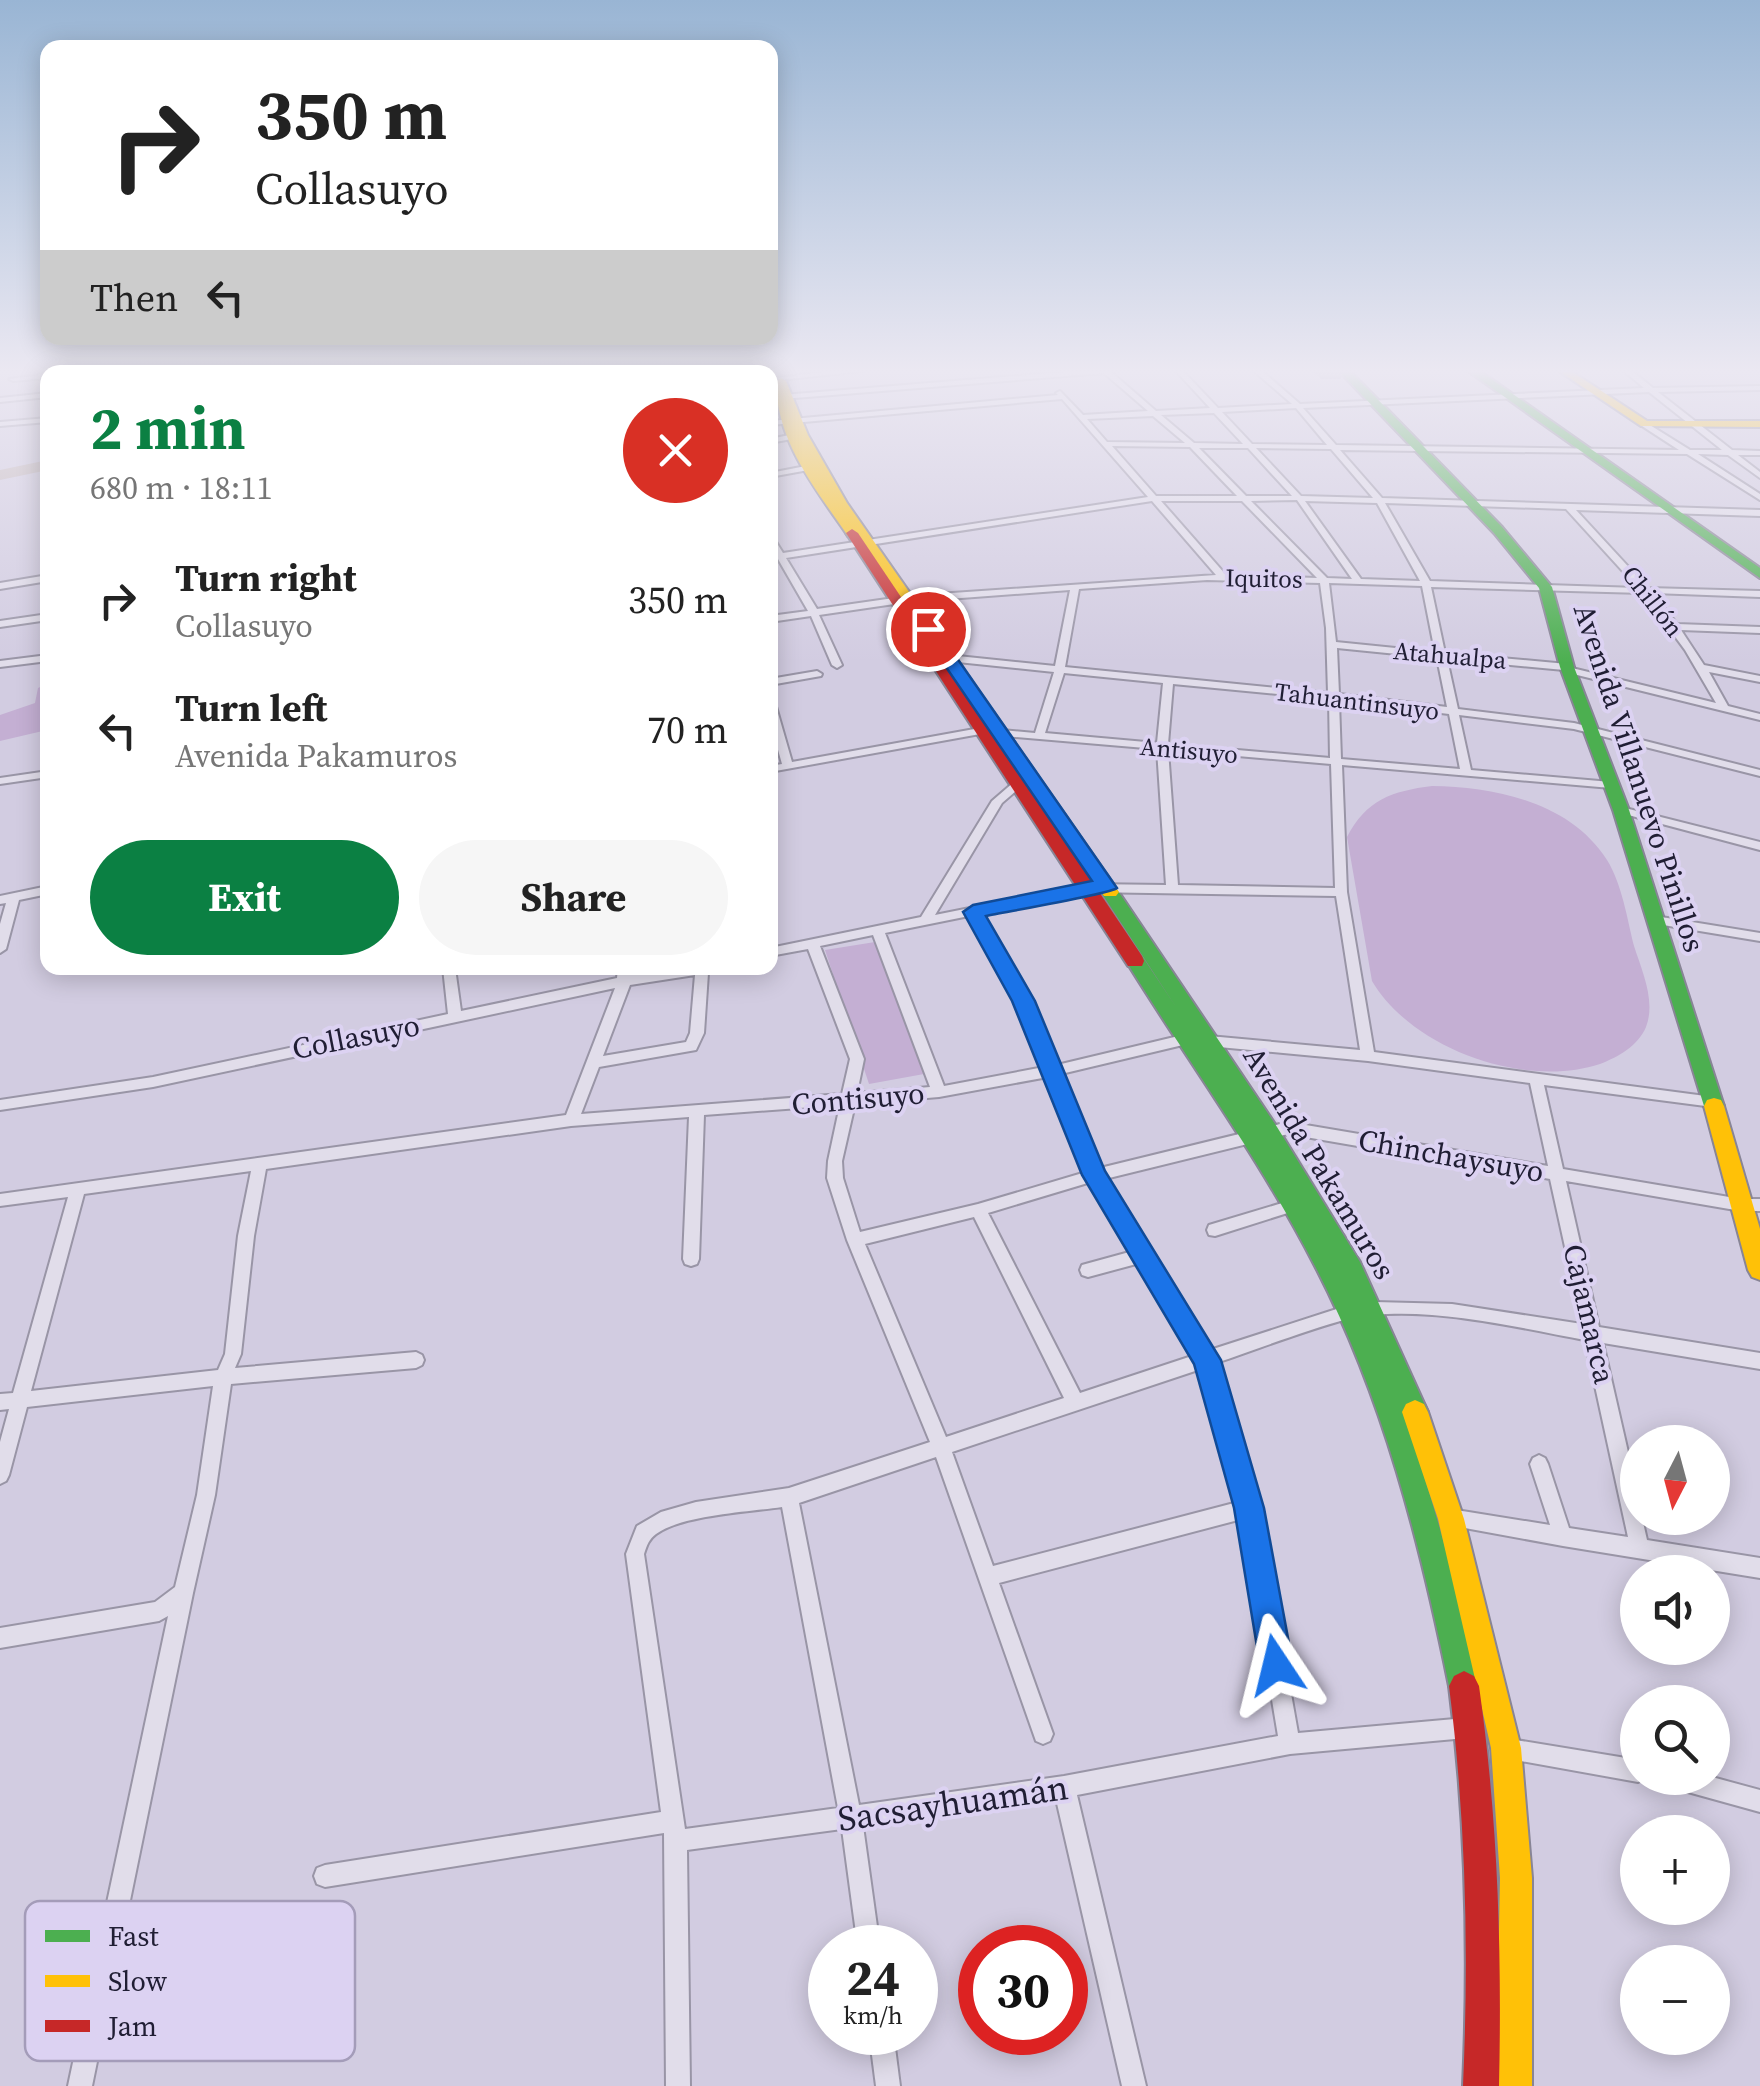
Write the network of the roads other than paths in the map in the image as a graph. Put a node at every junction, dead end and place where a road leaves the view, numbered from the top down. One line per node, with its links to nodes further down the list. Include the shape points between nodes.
1 (803, 468): 11 (street)
2 (811, 468): 21 (main road, Avenida Pakamuros)
3 (819, 468): 21 (main road, Avenida Pakamuros)
4 (1126, 468): 12 (street)
5 (1215, 468): 13 (street)
6 (1272, 468): 14 (street)
7 (1351, 468): 16 (street)
8 (1436, 468): 17 (main road, Avenida Villanuevo Pinillos)
9 (1610, 468): 19 (main road)
10 (1713, 468): 15 (street)
11 (778, 473)
12 (1151, 498): 13 (street); 21 (street); 25 (street)
13 (1242, 498): 14 (street); 27 (street)
14 (1299, 498): 16 (street); 28 (street)
15 (1760, 498)
16 (1380, 502): 17 (street); 29 (street)
17 (1470, 504): 18 (street); 32 (main road, Avenida Villanuevo Pinillos)
18 (1568, 506): 19 (street); 33 (street, Chillón)
19 (1668, 510): 20 (street); 24 (main road)
20 (1760, 512)
21 (863, 543): 22 (street); 35 (main road, Avenida Pakamuros)
22 (778, 557)
23 (778, 561): 36 (street)
24 (1760, 574)
25 (1223, 577): 27 (street, Iquitos); 31 (street, Iquitos)
26 (40, 579): 30 (street)
27 (1324, 580): 28 (street, Iquitos); 42 (street)
28 (1359, 582): 29 (street, Iquitos)
29 (1426, 582): 32 (street, Iquitos); 43 (street)
30 (0, 586)
31 (1076, 587): 35 (street, Iquitos); 48 (street)
32 (1546, 587): 33 (street, Iquitos); 49 (main road, Avenida Villanuevo Pinillos)
33 (1649, 589): 34 (street, Iquitos); 40 (street, Chillón)
34 (1760, 594)
35 (902, 600): 36 (street, Iquitos); 44 (main road, Avenida Pakamuros); 61 (main road, Avenida Pakamuros)
36 (814, 613): 38 (street, Iquitos); 47 (street)
37 (40, 618): 39 (street)
38 (778, 618)
39 (0, 624)
40 (1674, 626): 41 (street); 50 (street, Chillón)
41 (1760, 630)
42 (1332, 645): 43 (street, Atahualpa); 55 (street)
43 (1441, 653): 49 (street, Atahualpa); 57 (street)
44 (948, 658): 48 (street, Tahuantinsuyo); 61 (main road, Avenida Pakamuros)
45 (40, 659): 46 (street)
46 (0, 664)
47 (837, 666)
48 (1060, 668): 54 (street, Tahuantinsuyo); 62 (street)
49 (1568, 668): 56 (street, Atahualpa); 59 (main road, Avenida Villanuevo Pinillos)
50 (1704, 668): 52 (street); 56 (street, Chillón)
51 (817, 674): 53 (street)
52 (1760, 678)
53 (778, 681)
54 (1168, 681): 55 (street, Tahuantinsuyo); 63 (street)
55 (1335, 697): 57 (street, Tahuantinsuyo); 64 (street)
56 (1723, 707): 58 (street, Atahualpa)
57 (1452, 712): 59 (street, Tahuantinsuyo); 67 (street)
58 (1760, 717)
59 (1593, 730): 68 (street, Tahuantinsuyo); 72 (main road, Avenida Villanuevo Pinillos)
60 (778, 731): 65 (street)
61 (989, 732): 62 (street, Antisuyo); 65 (street, Antisuyo); 71 (main road, Avenida Pakamuros); 75 (main road, Avenida Pakamuros)
62 (1039, 736): 63 (street, Antisuyo)
63 (1162, 748): 64 (street, Antisuyo); 76 (street)
64 (1334, 762): 67 (street, Antisuyo); 78 (street)
65 (788, 765): 66 (street, Antisuyo)
66 (778, 767)
67 (1466, 770): 72 (street, Antisuyo)
68 (1760, 773)
69 (40, 775): 70 (street)
70 (0, 781)
71 (1018, 784): 75 (main road, Avenida Pakamuros); 81 (street, via 998,801)
72 (1610, 785): 73 (main road, Avenida Villanuevo Pinillos)
73 (1620, 810): 74 (street); 82 (main road, Avenida Villanuevo Pinillos)
74 (1760, 846)
75 (1097, 888): 76 (street); 80 (street); 92 (main road, Avenida Pakamuros); 93 (main road, Avenida Pakamuros)
76 (1172, 890): 78 (street)
77 (40, 892): 79 (street)
78 (1341, 892): 94 (street)
79 (7, 899): 86 (street)
80 (973, 912): 81 (street); 96 (street, via 1024,1001)
81 (926, 919): 83 (street)
82 (1655, 920): 84 (street); 100 (main road, Avenida Villanuevo Pinillos)
83 (878, 931): 85 (street); 98 (street)
84 (1760, 936)
85 (812, 944): 87 (street); 99 (street, via 857,1059)
86 (0, 949)
87 (778, 950)
88 (450, 975): 91 (street)
89 (624, 975): 91 (street, Collasuyo); 95 (street)
90 (706, 975): 95 (street, via 690,1046)
91 (455, 1017): 101 (street, Collasuyo, via 153,1082)
92 (1187, 1038): 93 (street, Contisuyo); 96 (street, Contisuyo); 104 (main road, Avenida Pakamuros)
93 (1209, 1041): 94 (street, Contisuyo); 104 (main road, Avenida Pakamuros)
94 (1368, 1056): 97 (street, Contisuyo)
95 (595, 1062): 103 (street)
96 (1052, 1071): 98 (street, Contisuyo); 106 (street)
97 (1536, 1079): 100 (street, Contisuyo); 107 (street, Cajamarca)
98 (940, 1092): 99 (street, Contisuyo)
99 (847, 1102): 102 (street, Contisuyo); 114 (street, via 834,1170)
100 (1714, 1102): 110 (main road, Avenida Villanuevo Pinillos)
101 (0, 1105)
102 (697, 1110): 103 (street, Contisuyo); 116 (street)
103 (571, 1120): 105 (street, Contisuyo)
104 (1260, 1135): 106 (street, Chinchaysuyo); 107 (street, Chinchaysuyo, via 1288,1128); 111 (main road, Avenida Pakamuros); 119 (main road, Avenida Pakamuros)
105 (259, 1166): 108 (street, Contisuyo); 125 (street, via 233,1354)
106 (1094, 1175): 112 (street, Chinchaysuyo); 115 (street)
107 (1558, 1175): 110 (street, Chinchaysuyo); 121 (street, Cajamarca)
108 (78, 1188): 109 (street, Contisuyo); 126 (street)
109 (0, 1200)
110 (1750, 1205): 118 (main road, Avenida Villanuevo Pinillos)
111 (1292, 1206): 113 (street); 120 (main road, Avenida Pakamuros)
112 (978, 1210): 114 (street, Chinchaysuyo); 128 (street)
113 (1216, 1230)
114 (855, 1240): 129 (street)
115 (1143, 1255): 117 (street); 123 (street)
116 (691, 1259)
117 (1088, 1270)
118 (1760, 1270)
119 (1371, 1308): 120 (street); 121 (street, via 1480,1315); 135 (main road, Avenida Pakamuros)
120 (1349, 1312): 123 (street); 134 (main road, Avenida Pakamuros)
121 (1595, 1334): 124 (street); 137 (street, Cajamarca)
122 (416, 1360): 125 (street)
123 (1207, 1360): 128 (street); 133 (street)
124 (1760, 1361)
125 (224, 1377): 126 (street); 140 (street)
126 (20, 1400): 127 (street); 131 (street)
127 (0, 1402)
128 (1076, 1403): 129 (street)
129 (942, 1449): 132 (street); 139 (street)
130 (1539, 1464): 136 (street)
131 (0, 1476)
132 (789, 1498): 150 (street); 151 (street, via 695,1512 652,1525 639,1538 634,1554)
133 (1249, 1508): 139 (street); 144 (street)
134 (1426, 1514): 135 (street); 143 (main road, Avenida Pakamuros)
135 (1451, 1518): 136 (street); 145 (main road, Avenida Pakamuros)
136 (1563, 1537): 137 (street)
137 (1640, 1549): 138 (street)
138 (1760, 1568)
139 (986, 1577): 142 (street)
140 (182, 1593): 141 (street, via 158,1612); 153 (street)
141 (0, 1638)
142 (1042, 1734)
143 (1472, 1735): 144 (street, Sacsayhuamán); 145 (street, Sacsayhuamán); 161 (main road, Avenida Pakamuros, via 1486,1871)
144 (1290, 1744): 147 (street, Sacsayhuamán)
145 (1506, 1748): 146 (street, Sacsayhuamán); 162 (main road, Avenida Pakamuros, via 1516,1878)
146 (1620, 1768)
147 (1064, 1787): 150 (street, Sacsayhuamán); 160 (street)
148 (1730, 1793): 149 (street)
149 (1760, 1801)
150 (851, 1819): 151 (street, Sacsayhuamán); 154 (street)
151 (675, 1831): 152 (street, Sacsayhuamán); 158 (street)
152 (326, 1876)
153 (118, 1901)
154 (866, 1925)
155 (884, 2055): 159 (street)
156 (85, 2061): 157 (street)
157 (80, 2086)
158 (678, 2086)
159 (888, 2086)
160 (1134, 2086)
161 (1482, 2086)
162 (1514, 2086)

